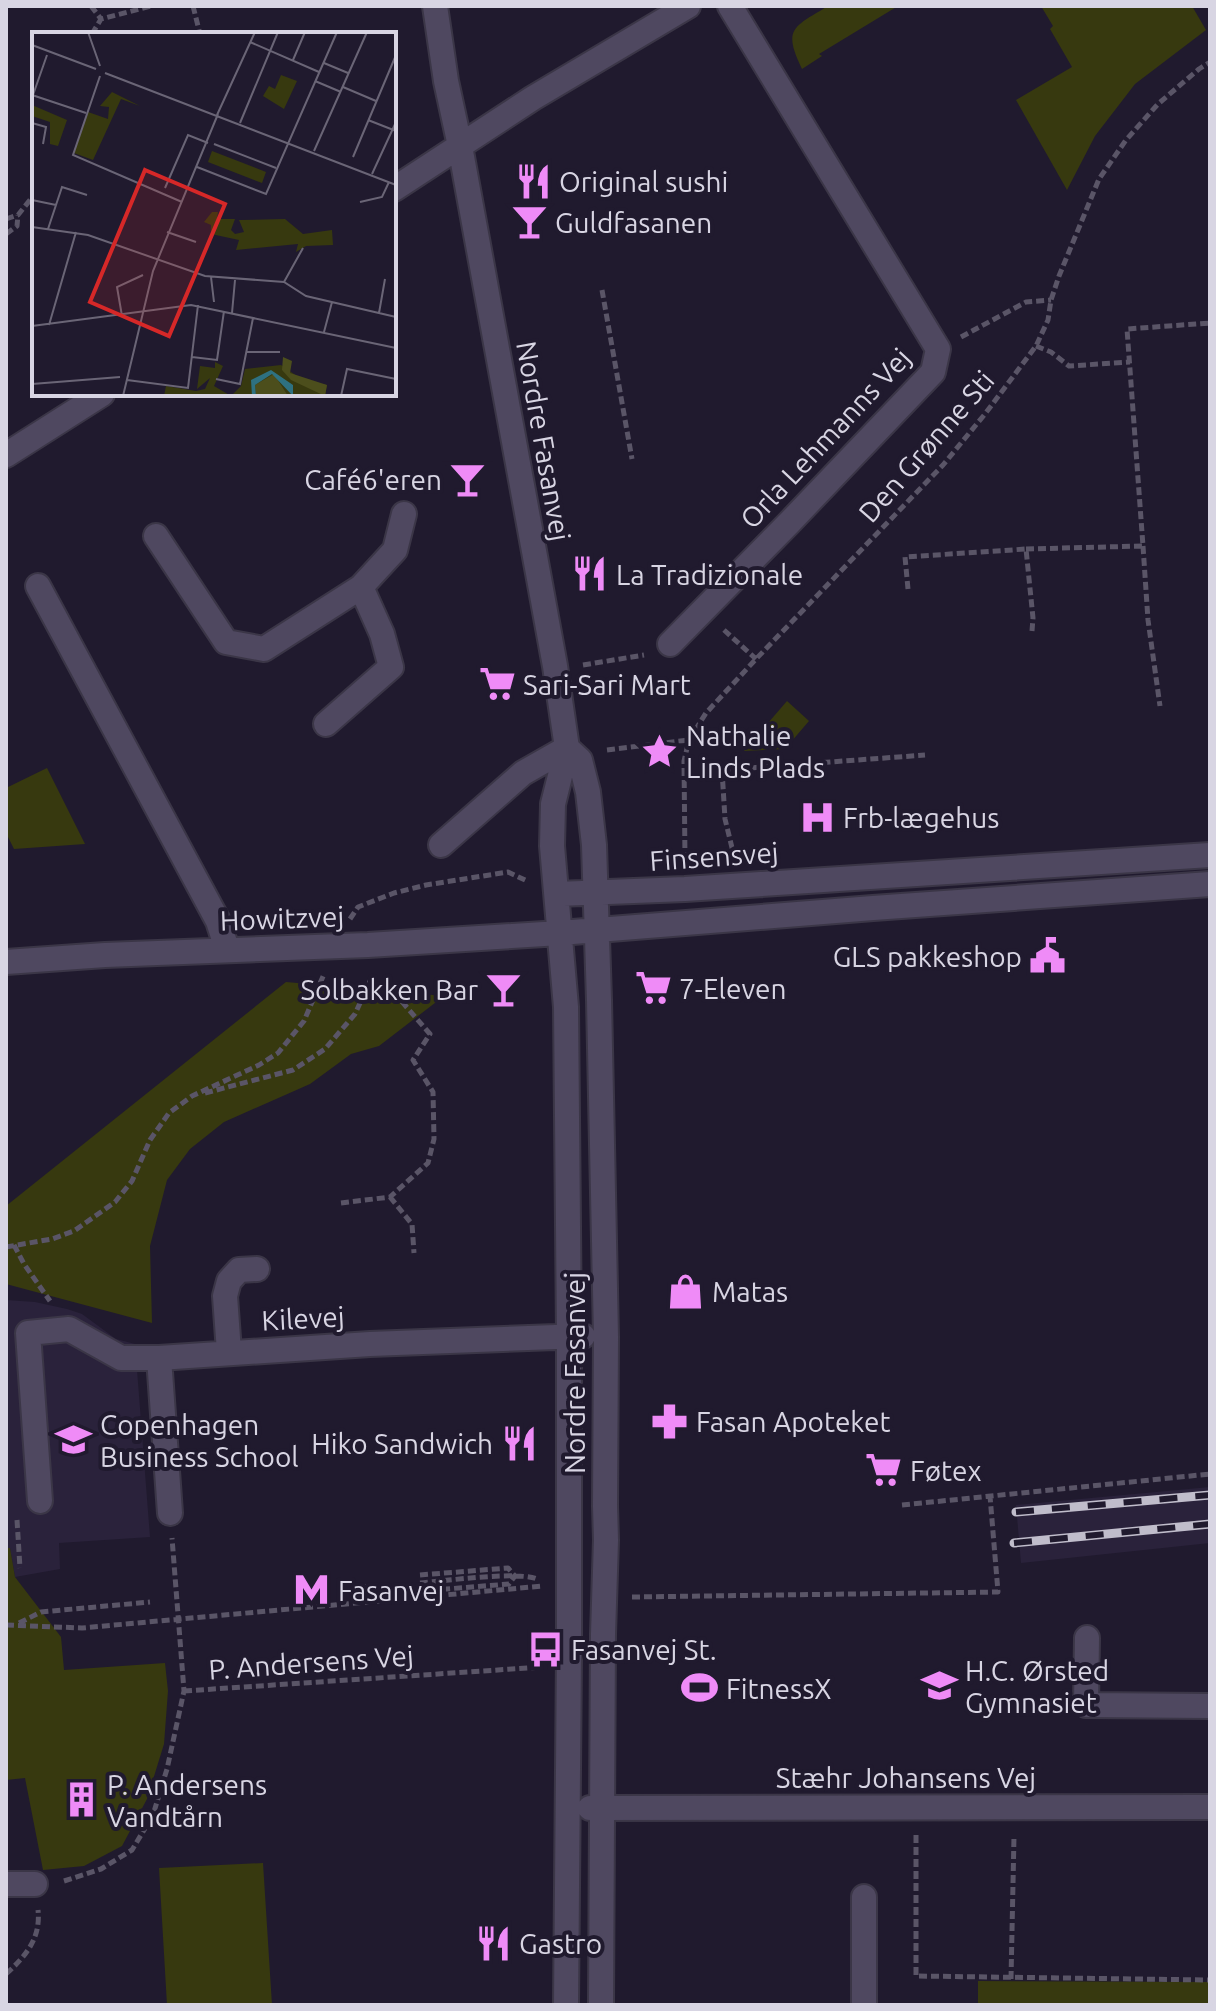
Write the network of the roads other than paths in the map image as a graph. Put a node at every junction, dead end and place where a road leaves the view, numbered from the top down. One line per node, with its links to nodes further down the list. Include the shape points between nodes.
1 (435, 6): 4 (street, Nordre Fasanvej)
2 (688, 6): 4 (street)
3 (730, 6): 12 (street, Orla Lehmanns Vej, via 938,349 933,372)
4 (460, 146): 5 (street); 14 (street, Nordre Fasanvej)
5 (396, 188)
6 (99, 396): 7 (street)
7 (6, 455)
8 (404, 514): 11 (street, via 395,550)
9 (156, 536): 11 (street, via 226,642 264,649)
10 (38, 586): 24 (street, via 218,921)
11 (361, 587): 13 (street, via 391,667)
12 (670, 644)
13 (326, 724)
14 (574, 754): 15 (street, via 523,773); 19 (street, Nordre Fasanvej, via 588,792); 20 (street, Nordre Fasanvej, via 553,804)
15 (441, 845)
16 (1210, 855): 17 (street, Finsensvej)
17 (876, 877): 19 (street, Finsensvej); 21 (street)
18 (1210, 884): 21 (street)
19 (595, 893): 20 (street, Finsensvej); 22 (street, Nordre Fasanvej)
20 (557, 894): 23 (street, Nordre Fasanvej)
21 (873, 908): 22 (street)
22 (597, 931): 23 (street); 28 (street, Nordre Fasanvej)
23 (560, 933): 24 (street, Howitzvej); 27 (street, Nordre Fasanvej, via 566,1007)
24 (227, 949): 25 (street, Howitzvej)
25 (6, 962)
26 (257, 1269): 29 (street, via 239,1270 229,1281)
27 (569, 1335): 28 (street, Kilevej); 29 (street, Kilevej); 36 (street, Nordre Fasanvej)
28 (606, 1337): 37 (street, Nordre Fasanvej)
29 (229, 1352): 30 (street, Kilevej)
30 (159, 1358): 31 (street, Kilevej, via 121,1358 69,1329 28,1333); 32 (street)
31 (40, 1501)
32 (170, 1513)
33 (1087, 1638): 34 (street, via 1086,1705)
34 (1210, 1706)
35 (1210, 1807): 37 (street, Stæhr Johansens Vej)
36 (567, 1808): 37 (street, Stæhr Johansens Vej); 41 (street, Nordre Fasanvej)
37 (603, 1808): 42 (street, Nordre Fasanvej)
38 (6, 1884): 39 (street)
39 (35, 1884)
40 (864, 1897): 43 (street)
41 (566, 2005)
42 (601, 2005)
43 (864, 2005)

